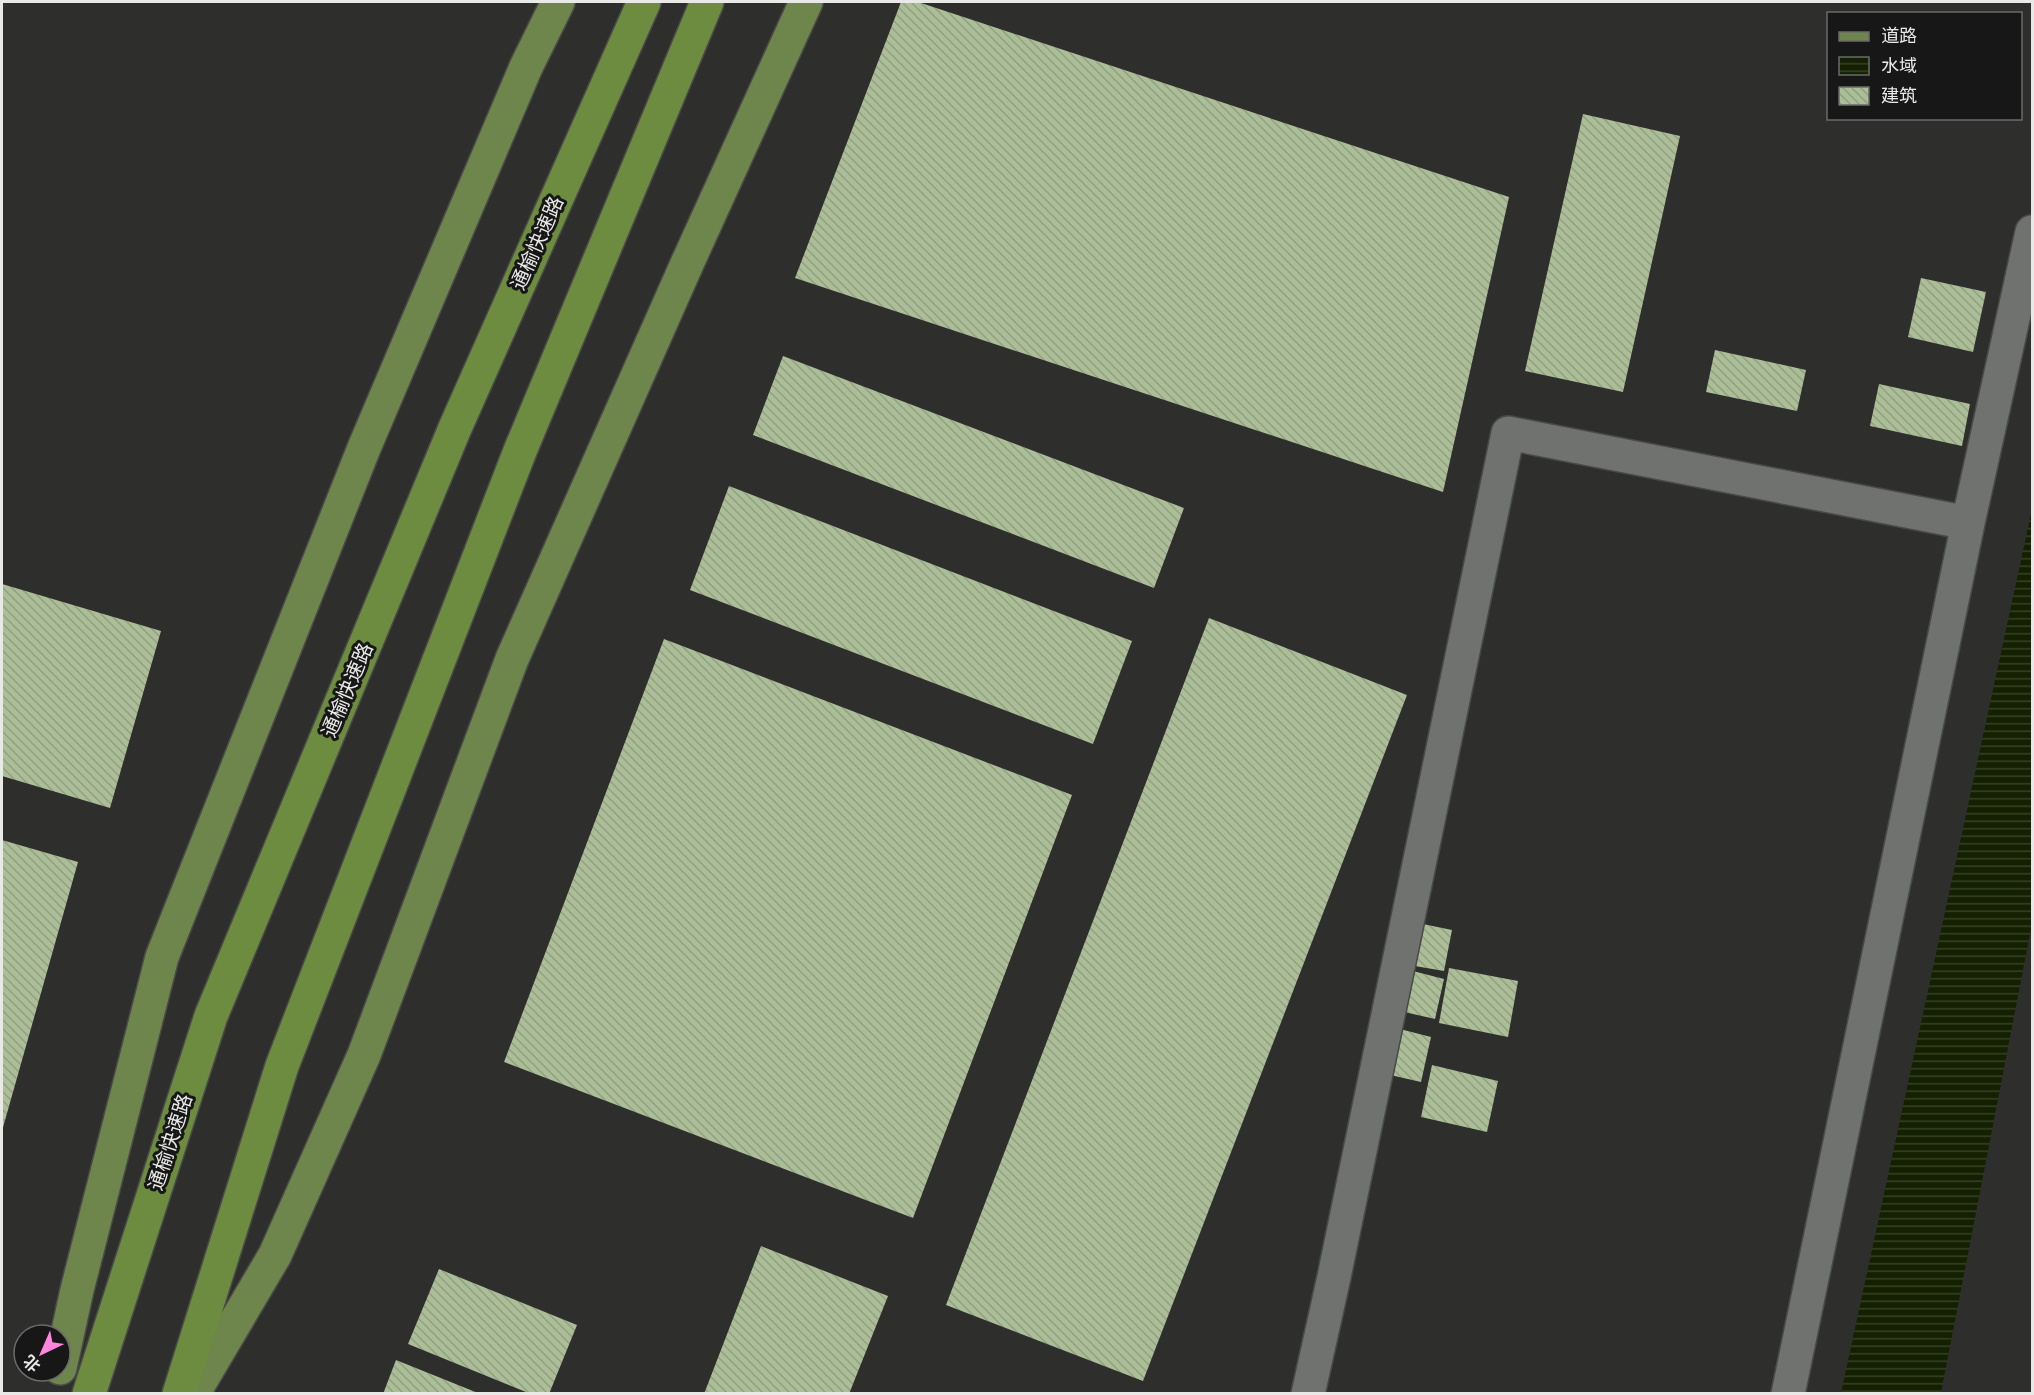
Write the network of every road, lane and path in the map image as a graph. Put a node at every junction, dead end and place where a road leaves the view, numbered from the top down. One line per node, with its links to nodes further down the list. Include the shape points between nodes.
1 (558, 2): 7 (main road, via 526,67 364,448 162,957)
2 (644, 2): 8 (highway, 通榆快速路, via 455,428 211,1016)
3 (707, 2): 9 (highway, via 520,451 286,1055)
4 (806, 2): 10 (main road, via 512,659 359,1065 275,1255)
5 (2032, 232): 6 (street)
6 (1968, 523): 11 (street, via 1508,433); 12 (street)
7 (70, 1323)
8 (89, 1394)
9 (179, 1394)
10 (193, 1394)
11 (1308, 1394)
12 (1788, 1394)

